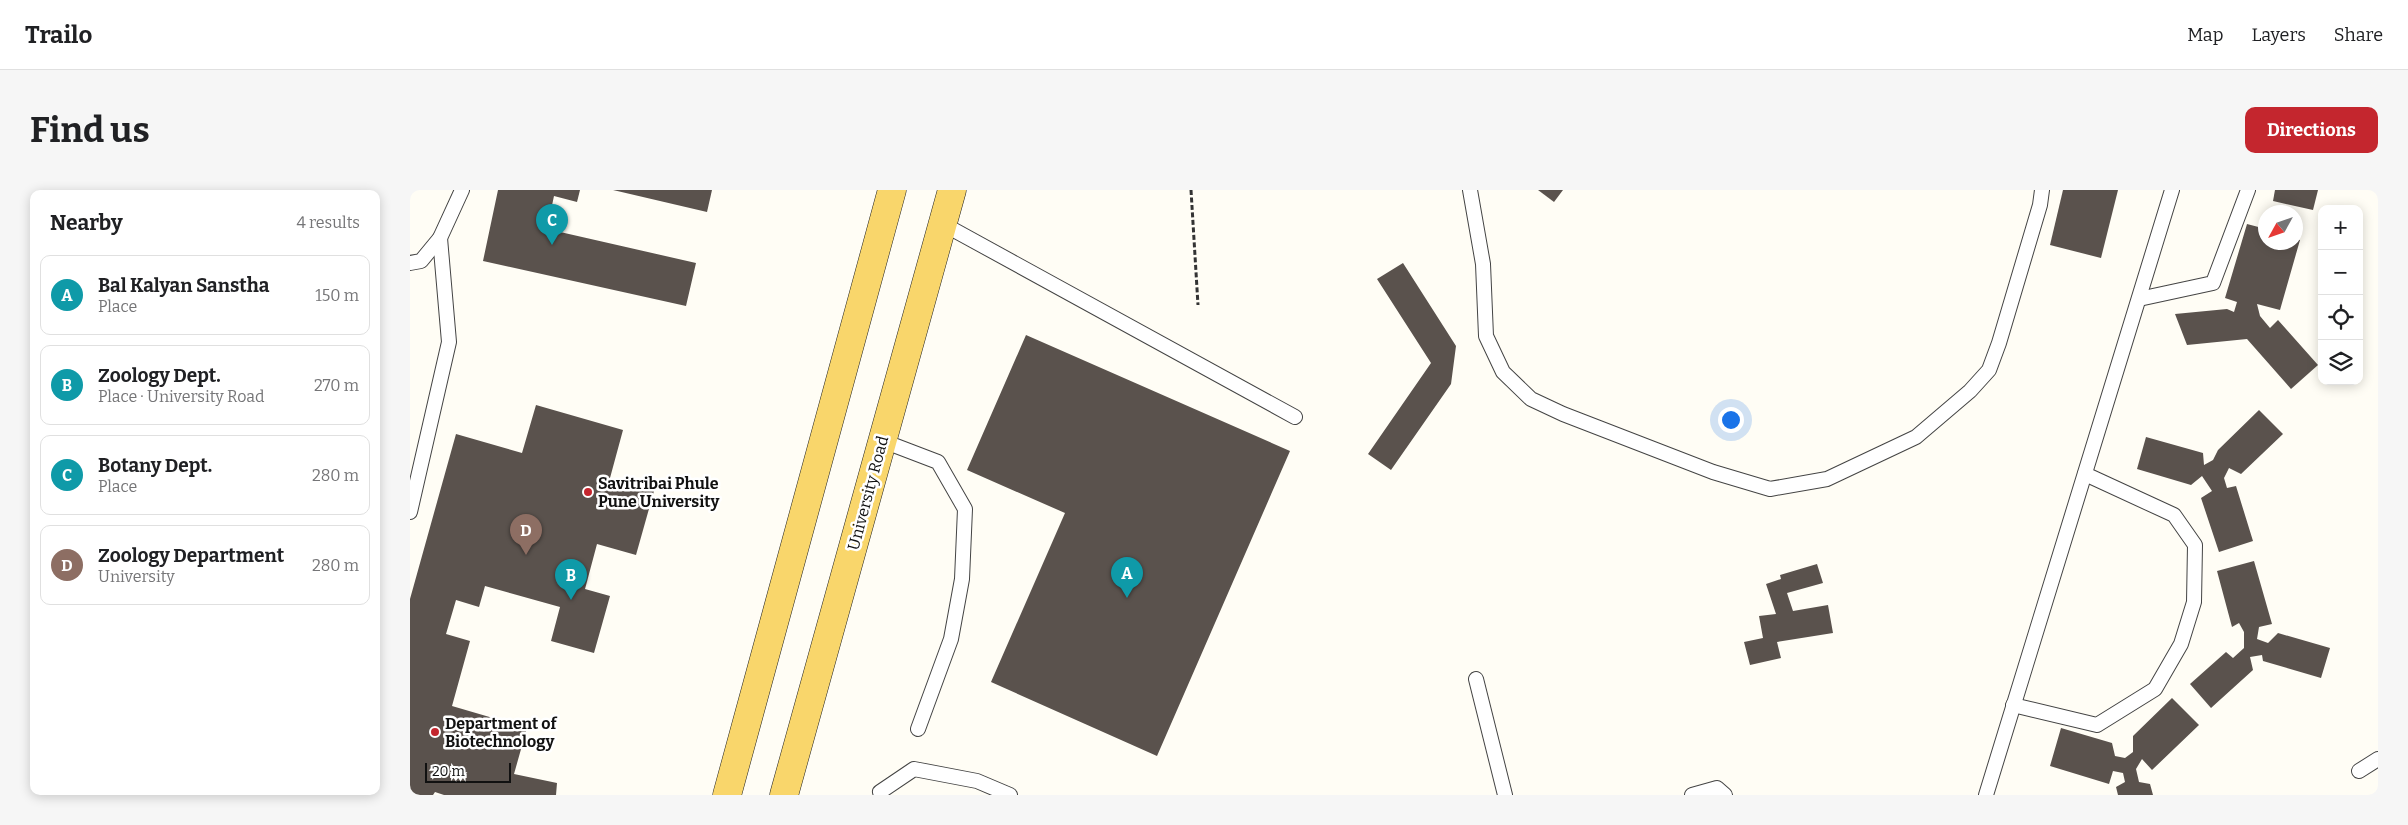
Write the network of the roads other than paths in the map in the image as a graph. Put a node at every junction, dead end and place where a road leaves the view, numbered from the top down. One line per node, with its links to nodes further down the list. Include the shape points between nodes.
1 (462, 190): 9 (lane)
2 (892, 190): 21 (main road)
3 (952, 190): 8 (main road, University Road)
4 (1470, 190): 5 (lane, via 1483,264 1486,336 1502,372 1531,399 1563,414 1712,472 1770,489 1828,479 1916,437 1970,391 1988,370 2000,343)
5 (2042, 190)
6 (2172, 190): 11 (lane)
7 (2248, 190): 11 (lane, via 2213,283)
8 (942, 224): 12 (lane); 13 (main road, University Road)
9 (440, 238): 10 (lane, via 421,261); 15 (lane, via 449,342)
10 (410, 263)
11 (2139, 299): 14 (lane)
12 (1295, 417)
13 (883, 440): 18 (lane, via 938,462 964,508 962,579 951,639); 22 (main road, University Road)
14 (2085, 474): 17 (lane); 17 (lane, via 2174,515 2195,545 2194,602 2189,619 2181,644 2155,689 2097,725)
15 (410, 512)
16 (1476, 679): 25 (lane)
17 (2014, 705): 28 (lane)
18 (918, 729)
19 (2378, 759): 20 (lane)
20 (2359, 771)
21 (727, 795)
22 (784, 795)
23 (881, 795): 24 (lane, via 880,792 914,769 977,781)
24 (1010, 795)
25 (1505, 795)
26 (1692, 795): 27 (lane, via 1717,788)
27 (1725, 795)
28 (1986, 795)

